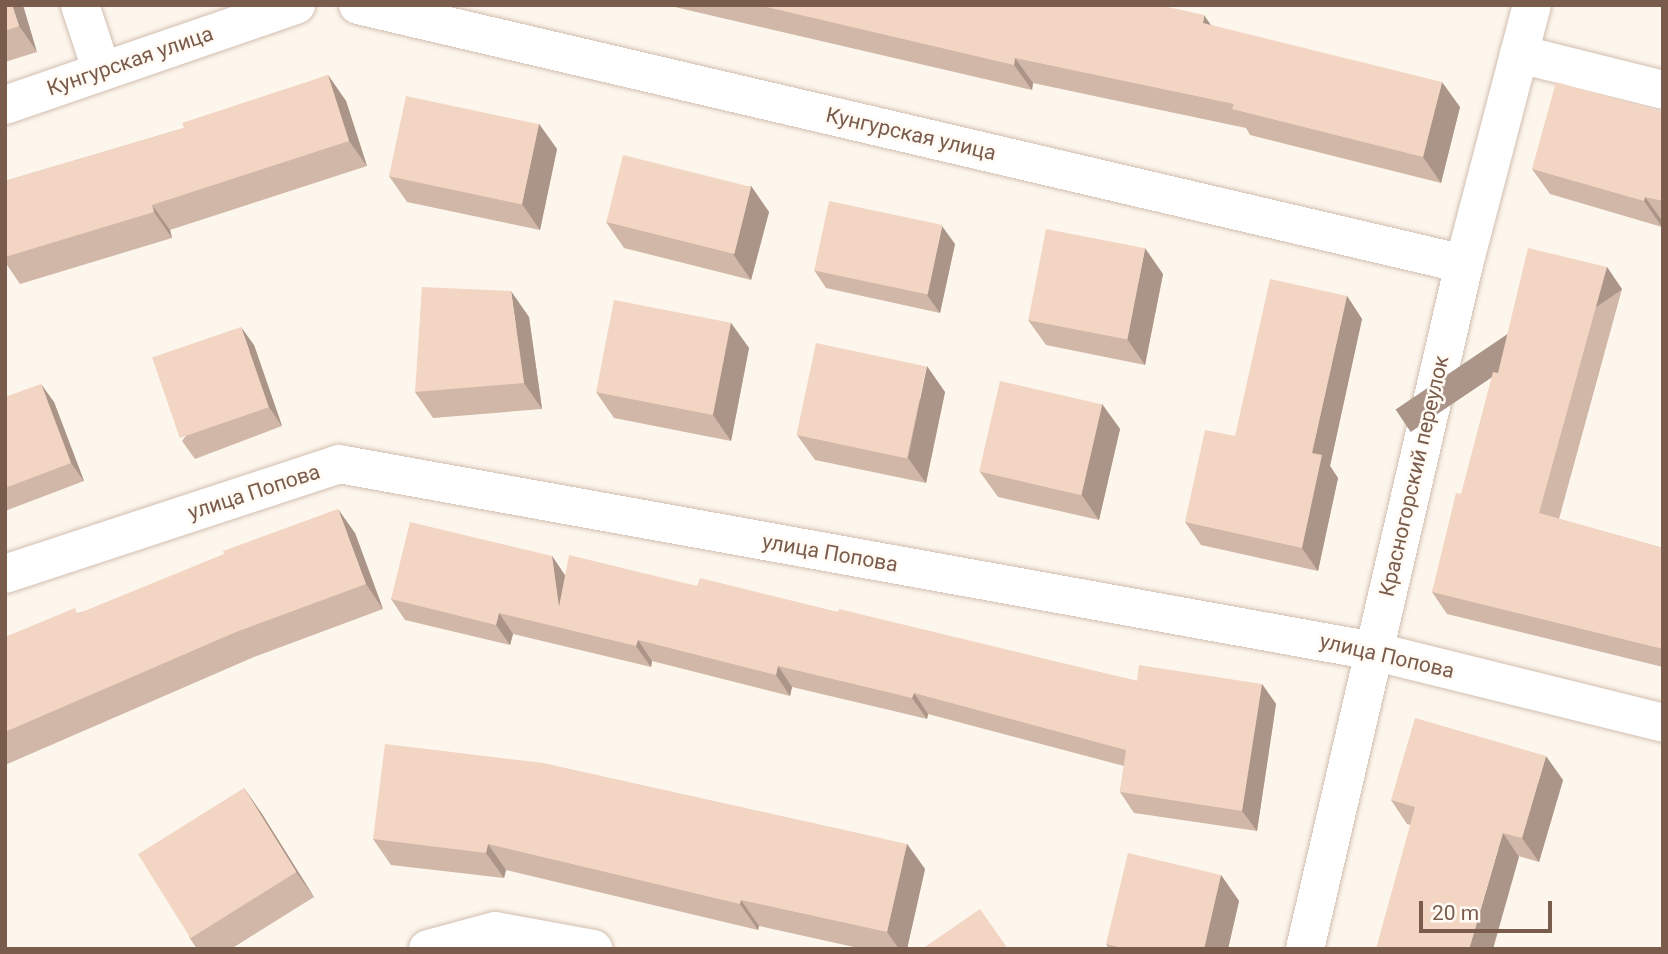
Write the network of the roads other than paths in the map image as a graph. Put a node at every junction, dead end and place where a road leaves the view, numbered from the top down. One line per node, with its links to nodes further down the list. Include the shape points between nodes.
1 (80, 5): 6 (street)
2 (296, 5): 6 (street, Кунгурская улица)
3 (358, 5): 9 (street, Кунгурская улица)
4 (1532, 5): 5 (street, Красногорский переулок)
5 (1519, 54): 7 (street); 9 (street, Красногорский переулок)
6 (101, 69): 8 (street, Кунгурская улица)
7 (1663, 90)
8 (5, 105)
9 (1464, 264): 11 (street, Красногорский переулок)
10 (5, 574): 11 (street, улица Попова, via 339,464)
11 (1373, 651): 12 (street, улица Попова); 15 (street, Красногорский переулок)
12 (1663, 723)
13 (428, 949): 14 (street, via 495,931)
14 (593, 949)
15 (1305, 949)

